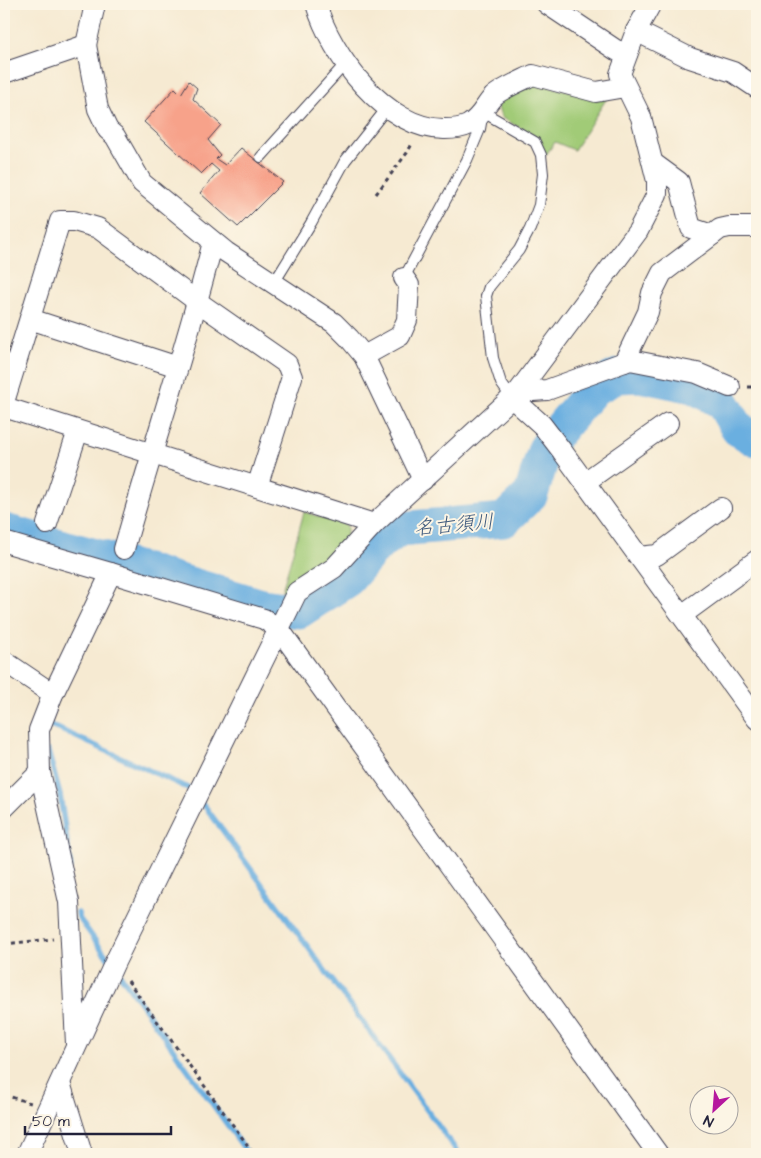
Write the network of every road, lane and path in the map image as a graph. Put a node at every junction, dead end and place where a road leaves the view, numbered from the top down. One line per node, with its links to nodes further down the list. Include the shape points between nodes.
1 (95, 4): 6 (street)
2 (316, 4): 8 (street, via 336,50)
3 (548, 4): 7 (street, via 616,50)
4 (651, 4): 5 (street)
5 (636, 31): 7 (street); 11 (street, via 690,58 733,72)
6 (86, 45): 9 (street); 20 (street, via 98,109 108,130 115,136 142,182)
7 (627, 54): 10 (street, via 620,74)
8 (346, 63): 12 (street); 15 (lane)
9 (4, 73)
10 (625, 87): 13 (street, via 596,92 533,74 493,96); 16 (street, via 640,117)
11 (757, 88)
12 (387, 108): 14 (street); 22 (lane, via 345,161 312,223)
13 (483, 112): 14 (street, via 468,125 452,129); 21 (lane, via 480,129 467,160); 29 (lane, via 535,142 541,155 543,174 539,206 518,250 489,287 486,296 493,358 501,383)
14 (422, 126): 17 (path, via 407,153)
15 (261, 157)
16 (653, 163): 19 (street, via 678,182 691,228); 29 (street, via 657,194 638,231)
17 (376, 194)
18 (757, 227): 19 (street, via 729,227)
19 (712, 235): 26 (street, via 662,273)
20 (213, 242): 22 (street); 23 (street)
21 (404, 278): 25 (street, via 410,285 407,320 400,336)
22 (274, 283): 25 (street, via 334,323)
23 (198, 302): 24 (street, via 98,228 74,221 60,221); 27 (street); 37 (street, via 287,364 292,377)
24 (30, 319): 27 (street); 30 (street)
25 (364, 356): 35 (street)
26 (624, 362): 28 (street, via 630,360 697,373); 29 (street, via 547,390)
27 (178, 367): 34 (street)
28 (730, 387)
29 (515, 394): 35 (street); 36 (street)
30 (4, 402)
31 (4, 407): 33 (street)
32 (668, 423): 36 (street)
33 (78, 431): 34 (street); 39 (street)
34 (151, 454): 37 (street); 42 (street)
35 (423, 480): 40 (street)
36 (585, 482): 43 (street)
37 (257, 487): 40 (street)
38 (721, 508): 43 (street, via 657,555)
39 (47, 524)
40 (374, 524): 47 (street, via 334,568 297,592)
41 (4, 542): 45 (street)
42 (124, 549)
43 (640, 557): 46 (street)
44 (757, 560): 46 (street)
45 (111, 573): 47 (street, via 264,619); 49 (street)
46 (682, 615): 50 (street)
47 (280, 628): 56 (street); 64 (street)
48 (4, 661): 49 (street)
49 (55, 689): 52 (street, via 38,730)
50 (751, 696): 51 (street)
51 (757, 719)
52 (40, 772): 53 (street); 54 (street, via 69,902)
53 (4, 808)
54 (70, 936): 55 (path); 57 (street)
55 (4, 944)
56 (112, 967): 57 (street); 63 (path)
57 (76, 1048): 58 (street)
58 (60, 1083): 60 (street); 62 (street)
59 (4, 1095): 60 (path)
60 (48, 1108): 61 (street)
61 (27, 1154)
62 (82, 1154)
63 (254, 1154)
64 (658, 1154)

